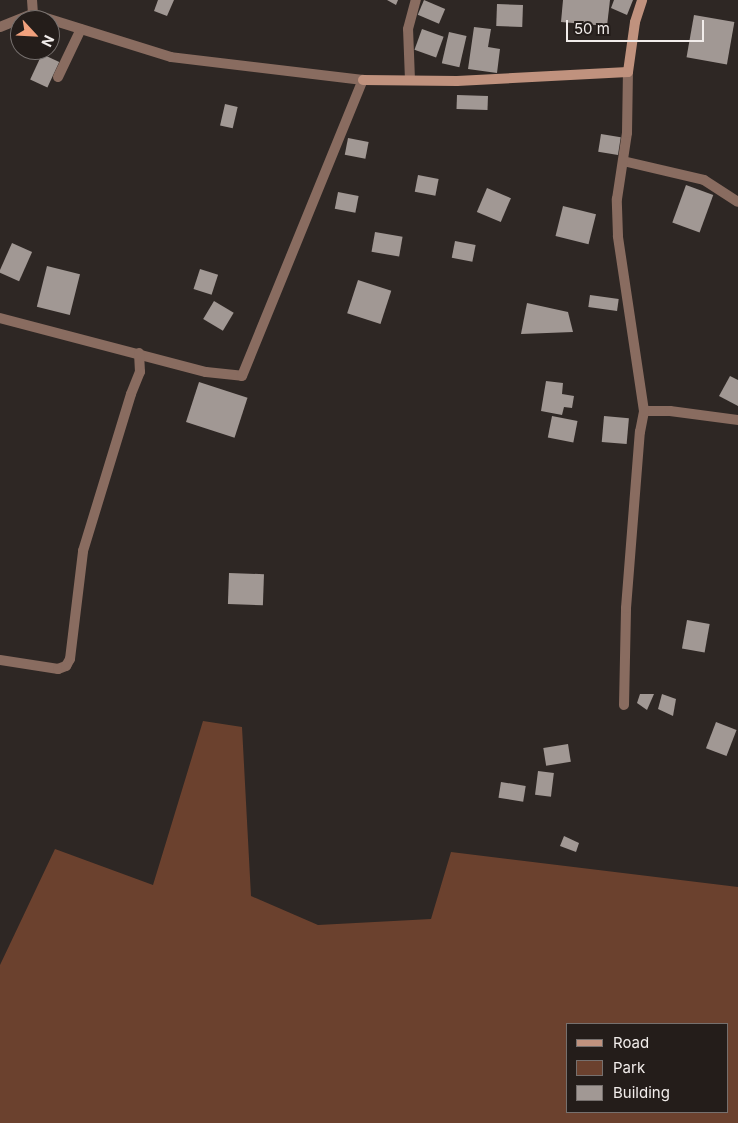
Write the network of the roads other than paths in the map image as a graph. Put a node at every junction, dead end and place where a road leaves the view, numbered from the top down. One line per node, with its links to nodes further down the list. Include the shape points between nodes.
1 (416, 0): 8 (street, via 408,29)
2 (642, 0): 5 (street, via 635,22)
3 (60, 22): 4 (street)
4 (81, 29): 6 (street); 7 (street, via 171,57)
5 (628, 72): 8 (street); 9 (street)
6 (58, 78)
7 (363, 80): 8 (street); 12 (street, via 242,376 206,372)
8 (410, 80)
9 (623, 161): 10 (street, via 704,180); 13 (street, via 617,199 618,236)
10 (738, 202)
11 (0, 318): 12 (street)
12 (139, 353): 15 (street, via 140,372 83,551 70,660 66,666 58,668)
13 (644, 411): 14 (street, via 670,410); 16 (street, via 626,608)
14 (738, 420)
15 (0, 660)
16 (624, 705)

